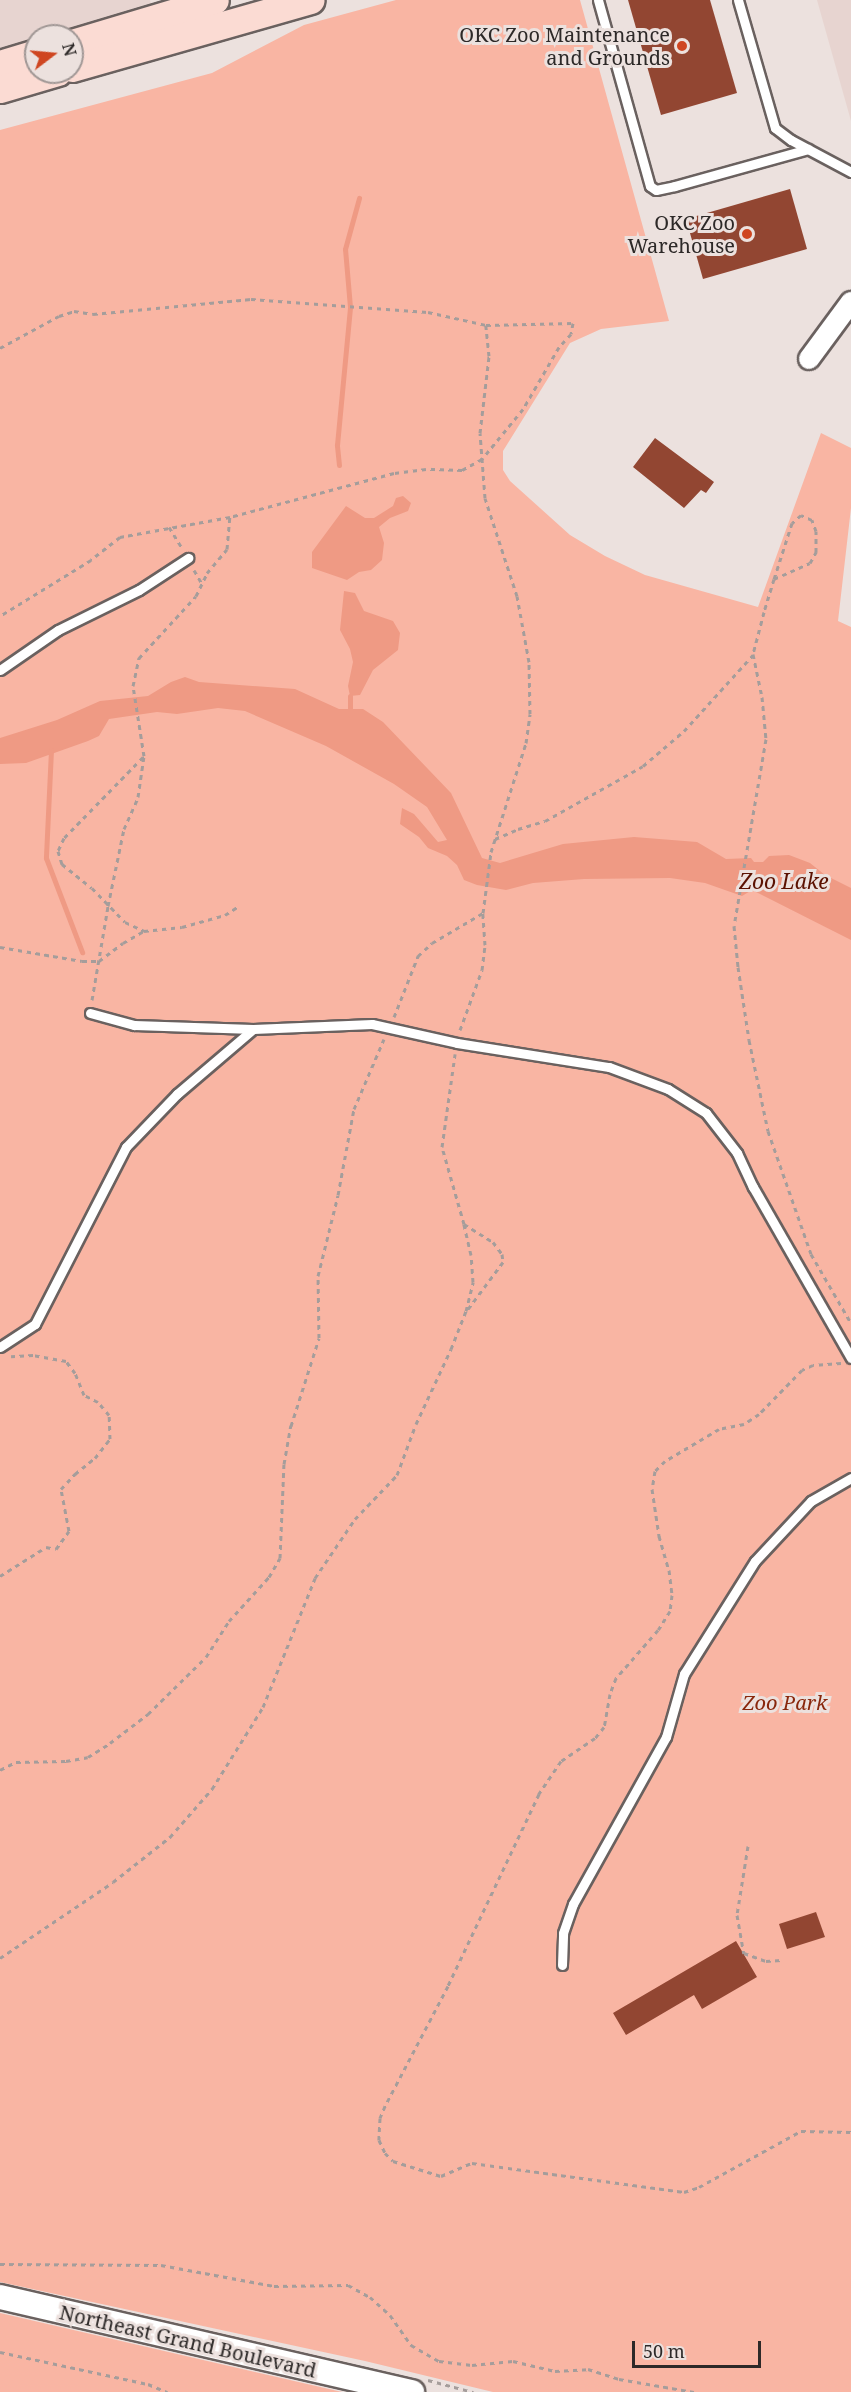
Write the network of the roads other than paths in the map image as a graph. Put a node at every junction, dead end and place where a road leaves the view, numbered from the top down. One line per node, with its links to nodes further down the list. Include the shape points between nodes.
1 (215, 0): 5 (main road)
2 (310, 0): 8 (main road)
3 (598, 0): 11 (lane, via 650,186 656,190 675,186)
4 (738, 0): 11 (lane, via 775,128)
5 (84, 39)
6 (24, 57): 7 (main road)
7 (0, 64)
8 (84, 65)
9 (24, 82): 10 (main road)
10 (0, 89)
11 (808, 149): 12 (lane)
12 (851, 172)
13 (851, 302): 14 (street)
14 (809, 359)
15 (188, 558): 16 (lane, via 139,590 58,630)
16 (0, 670)
17 (90, 1013): 18 (lane, via 134,1025)
18 (254, 1029): 19 (lane, via 177,1094 126,1147 35,1324); 20 (lane, via 336,1024 390,1027 457,1043 609,1067 668,1089 706,1113 737,1153 753,1188)
19 (0, 1347)
20 (851, 1358)
21 (851, 1478): 22 (lane, via 812,1501 755,1561 684,1674 666,1737 573,1904 564,1933)
22 (562, 1965)
23 (0, 2297): 24 (street, Northeast Grand Boulevard)
24 (412, 2392)

